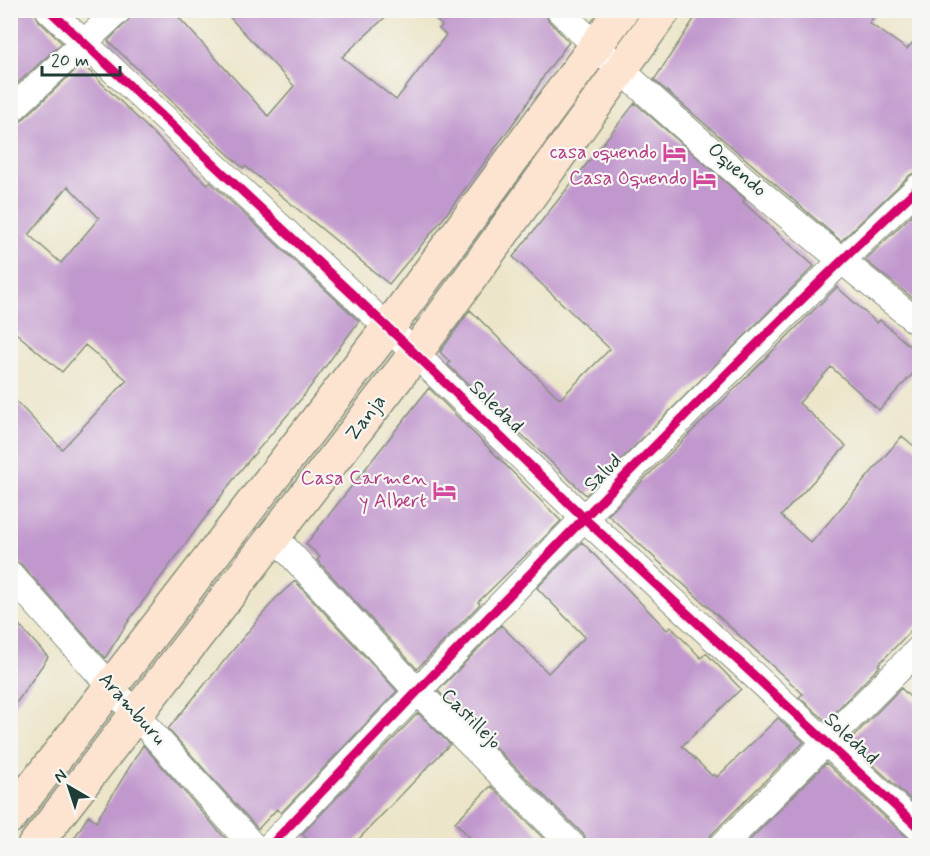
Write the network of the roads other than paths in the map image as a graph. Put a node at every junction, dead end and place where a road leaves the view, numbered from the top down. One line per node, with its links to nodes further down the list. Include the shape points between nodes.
1 (49, 10): 6 (street, Soledad)
2 (119, 10): 6 (street)
3 (559, 10): 7 (street, Oquendo)
4 (622, 10): 7 (main road, Zanja)
5 (664, 10): 8 (main road, Zanja)
6 (84, 43): 9 (street); 13 (street, Soledad)
7 (595, 46): 8 (street, Oquendo); 13 (main road, Zanja)
8 (620, 69): 11 (street, Oquendo); 14 (main road, Zanja)
9 (10, 111)
10 (920, 186): 11 (street, Salud)
11 (841, 260): 12 (street, Oquendo); 15 (street, Salud)
12 (920, 324)
13 (388, 328): 14 (street, Soledad); 19 (main road, Zanja)
14 (415, 354): 15 (street, Soledad); 16 (main road, Zanja)
15 (584, 518): 20 (street, Salud); 22 (street, Soledad)
16 (274, 537): 20 (street, Castillejo); 21 (main road, Zanja)
17 (10, 574): 19 (street, Aramburu)
18 (920, 648): 22 (street)
19 (111, 686): 21 (street, Aramburu); 23 (main road, Zanja)
20 (417, 691): 27 (street, Salud); 28 (street, Castillejo)
21 (136, 713): 25 (main road, Zanja); 26 (street, Aramburu)
22 (827, 740): 24 (street, Soledad); 29 (street)
23 (10, 817)
24 (920, 828)
25 (34, 846)
26 (253, 846)
27 (270, 846)
28 (573, 846)
29 (722, 846)

